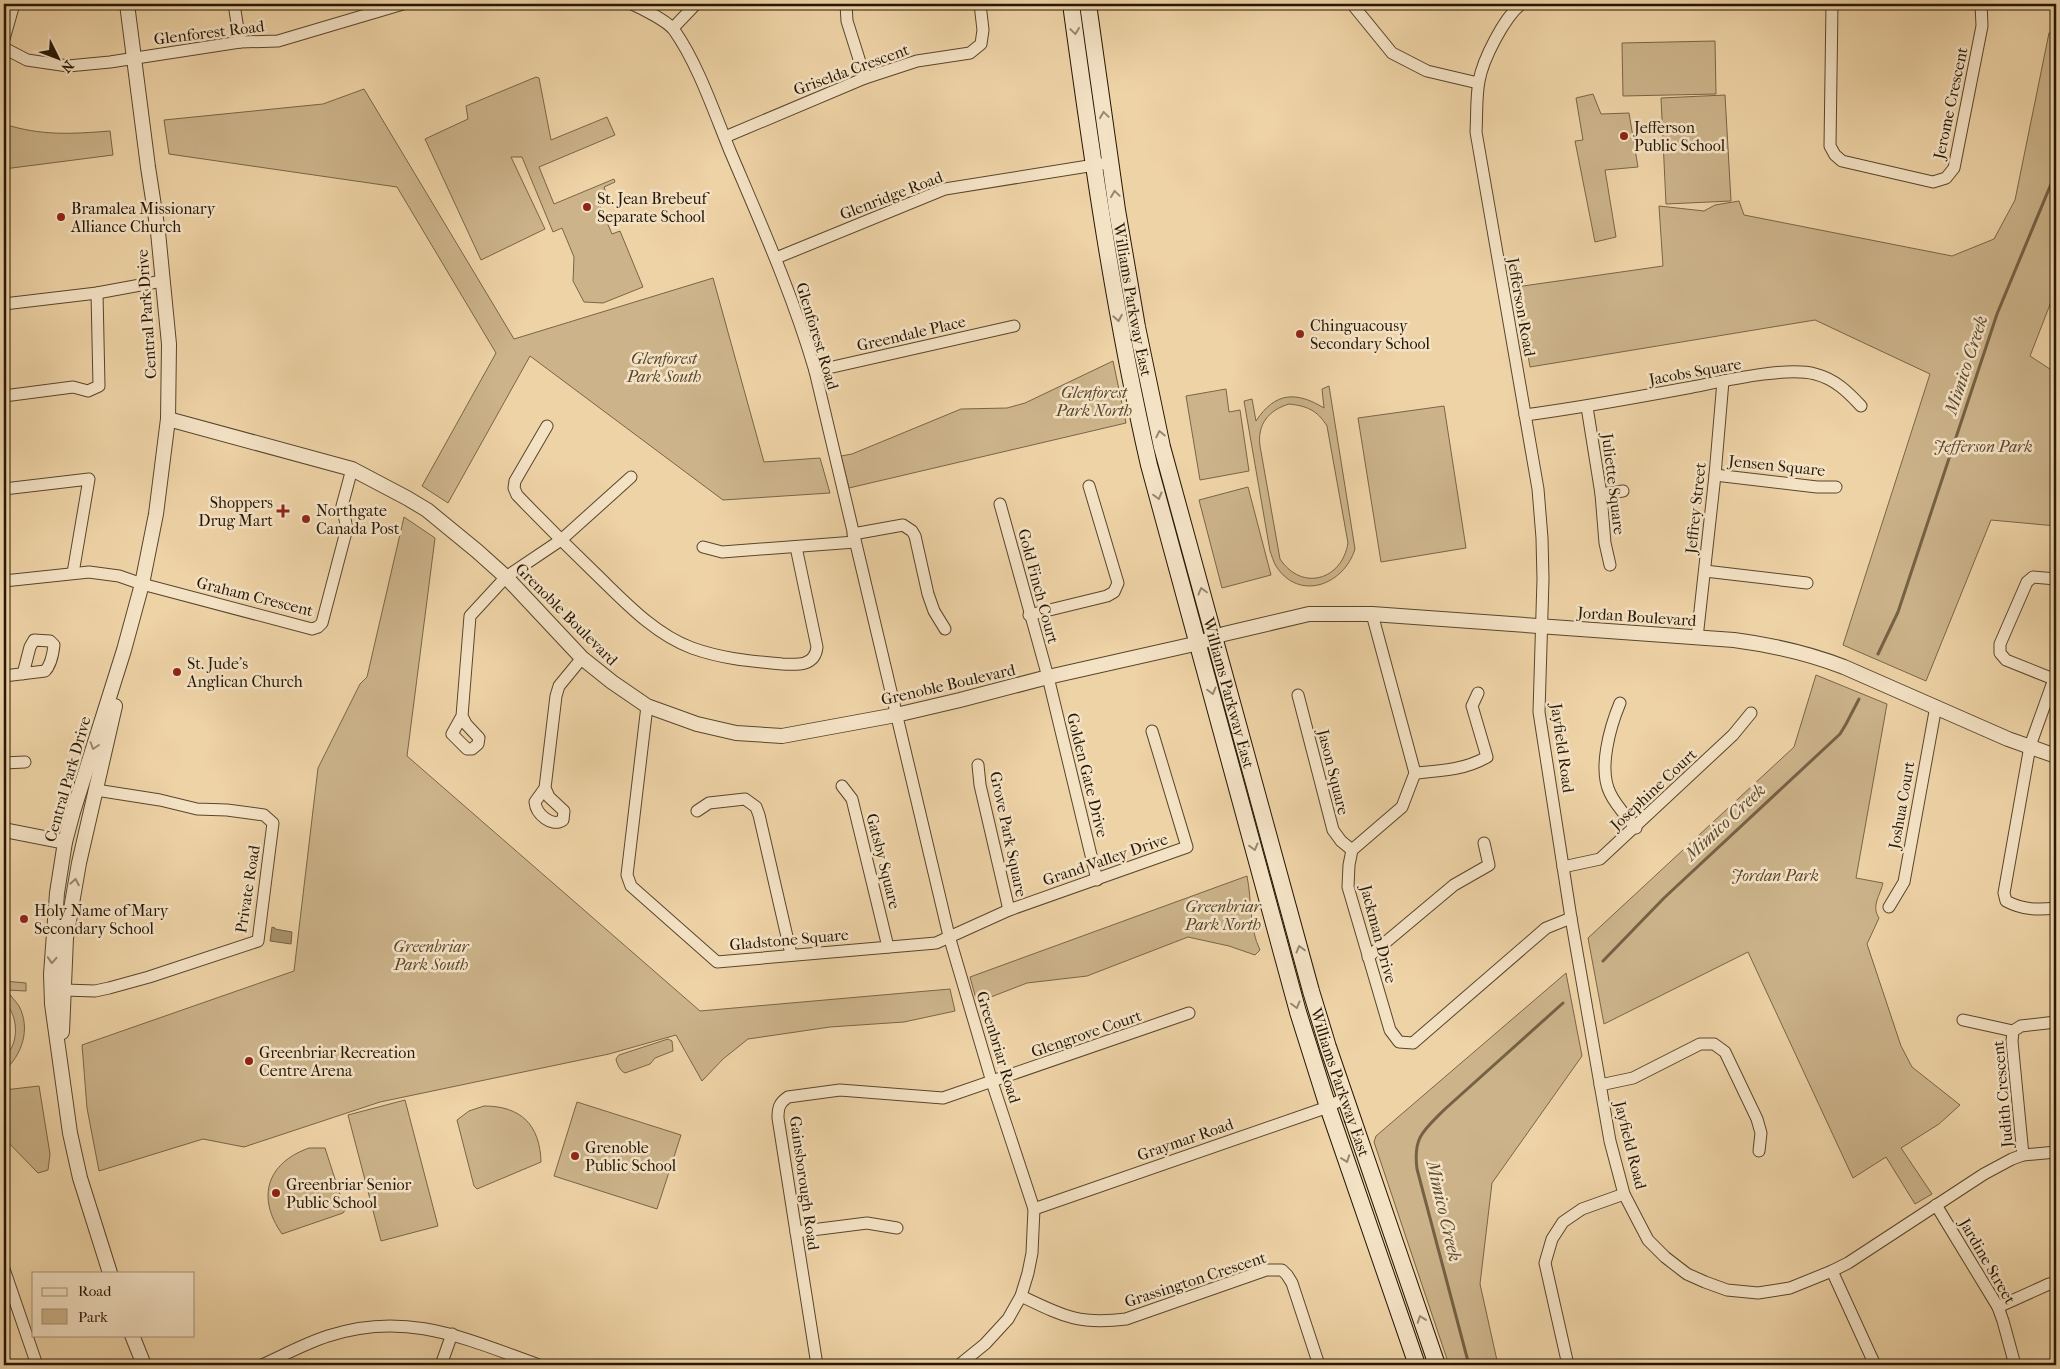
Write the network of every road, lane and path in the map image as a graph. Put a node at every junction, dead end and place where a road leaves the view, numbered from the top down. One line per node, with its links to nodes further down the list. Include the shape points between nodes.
1 (14, 4): 16 (street)
2 (127, 4): 19 (street, Central Park Drive)
3 (234, 4): 17 (street)
4 (403, 4): 17 (street, Glenforest Road, via 278,41)
5 (632, 4): 15 (street)
6 (696, 4): 15 (street)
7 (846, 4): 20 (street, via 847,21)
8 (980, 4): 20 (street, Griselda Crescent, via 981,44 970,53 917,62)
9 (1071, 4): 24 (main road, Williams Parkway East, one-way to 24)
10 (1088, 4): 23 (main road, Williams Parkway East, one-way to 10)
11 (1352, 4): 21 (street, via 1392,53 1427,72)
12 (1832, 4): 13 (street, Jerome Crescent, via 1830,146 1835,155 1842,160 1933,182 1946,178 1954,168 1982,26)
13 (1981, 4)
14 (1517, 5): 21 (street, Jefferson Road, via 1500,32)
15 (673, 28): 22 (street, Glenforest Road)
16 (4, 39)
17 (240, 42): 19 (street, Glenforest Road)
18 (4, 48): 19 (street, Glenforest Road, via 27,60 68,66)
19 (133, 57): 26 (street, Central Park Drive)
20 (865, 78): 22 (street, Griselda Crescent)
21 (1478, 83): 35 (street, Jefferson Road, via 1476,132)
22 (725, 137): 25 (street, Glenforest Road)
23 (1110, 163): 24 (street, Glenridge Road); 63 (main road, Williams Parkway East, one-way to 23, via 1160,437 1137,327)
24 (1093, 165): 25 (street, Glenridge Road, via 945,189); 65 (main road, Williams Parkway East, one-way to 65, via 1133,394)
25 (776, 258): 30 (street, Glenforest Road)
26 (162, 281): 27 (street); 36 (street, Central Park Drive, via 169,344)
27 (97, 293): 28 (street); 32 (street, via 99,386 88,391 73,387)
28 (4, 304)
29 (1014, 326): 30 (street, Greendale Place)
30 (815, 371): 47 (street, Glenforest Road)
31 (1723, 382): 33 (street, Jacobs Square, via 1778,373 1814,374 1837,384); 34 (street, Jacobs Square); 39 (street, Jeffrey Street)
32 (4, 396)
33 (1861, 406)
34 (1587, 407): 35 (street, Jacobs Square); 45 (street, Juliette Square)
35 (1525, 415): 61 (street, Jefferson Road, via 1538,489 1542,538)
36 (168, 419): 38 (street, Grenoble Boulevard); 58 (street, Central Park Drive, via 157,506)
37 (547, 426): 48 (street, via 514,488)
38 (352, 469): 54 (street, Grenoble Boulevard, via 427,510); 58 (street, Graham Crescent, via 342,506 347,528 322,623 318,627 312,629)
39 (1715, 475): 42 (street, Jensen Square); 52 (street, Jeffrey Street)
40 (631, 477): 48 (street)
41 (1089, 486): 60 (street, via 1118,583 1114,592)
42 (1836, 487)
43 (4, 489): 53 (street, via 89,479)
44 (1623, 491): 45 (street)
45 (1601, 494): 51 (street, Juliette Square)
46 (1000, 504): 60 (street, Gold Finch Court)
47 (854, 538): 50 (street); 62 (street, via 903,525 912,531 934,612); 78 (street, Glenforest Road)
48 (561, 540): 50 (street, via 634,610 656,628 690,647 727,659 794,665 808,663 816,656 817,647); 54 (street)
49 (703, 547): 50 (street, via 722,552)
50 (796, 547)
51 (1610, 565)
52 (1704, 571): 57 (street); 64 (street, Jeffrey Street)
53 (73, 573): 56 (street); 58 (street, via 118,576)
54 (506, 577): 67 (street, Grenoble Boulevard); 79 (street, via 470,616)
55 (2056, 579): 71 (street, via 2033,578 2027,582 2000,644 2000,653 2006,660)
56 (4, 582)
57 (1807, 583)
58 (142, 584): 66 (street, Central Park Drive)
59 (1372, 614): 61 (street, Jordan Boulevard); 63 (street, Jordan Boulevard, via 1309,614); 86 (street)
60 (1030, 615): 70 (street, Gold Finch Court)
61 (1542, 627): 64 (street, Jordan Boulevard); 97 (street, Jayfield Road, via 1539,712)
62 (945, 629)
63 (1215, 638): 65 (street, Jordan Boulevard); 115 (main road, Williams Parkway East, one-way to 63, via 1311,991)
64 (1697, 638): 76 (street, Jordan Boulevard, via 1786,648 1818,657)
65 (1199, 644): 70 (street, Grenoble Boulevard); 116 (main road, Williams Parkway East, one-way to 116, via 1298,1012)
66 (124, 650): 89 (street, Central Park Drive); 93 (street, Central Park Drive, one-way to 93)
67 (582, 658): 75 (street, Grenoble Boulevard); 88 (street, via 558,691)
68 (23, 674): 69 (street)
69 (4, 676)
70 (1048, 677): 78 (street, Grenoble Boulevard); 98 (street, Golden Gate Drive)
71 (2055, 679): 81 (street)
72 (1478, 693): 86 (street, via 1472,706 1487,758 1449,770)
73 (1298, 695): 96 (street, Jason Square, via 1332,830)
74 (1620, 703): 91 (street, via 1612,721 1605,777 1609,792)
75 (647, 706): 78 (street, Grenoble Boulevard, via 736,733 782,736); 105 (street, Gladstone Square, via 627,860 631,886 717,962)
76 (1936, 706): 81 (street, Jordan Boulevard); 99 (street, Joshua Court, via 1904,882)
77 (1752, 713): 91 (street, Josephine Court, via 1734,735)
78 (896, 715): 103 (street, Greenbriar Road)
79 (462, 716)
80 (1152, 731): 98 (street, Grand Valley Drive, via 1187,847)
81 (2030, 746): 82 (street, Jordan Boulevard); 100 (street, via 2004,893 2006,901 2016,906 2037,910)
82 (2056, 756)
83 (25, 762): 84 (street)
84 (4, 763)
85 (978, 764): 101 (street, Grove Park Square)
86 (1415, 773): 96 (street, via 1402,807)
87 (842, 786): 104 (street, Gatsby Square, via 852,799)
88 (545, 788)
89 (96, 790): 95 (street, Central Park Drive); 107 (street, Private Road, via 198,809 264,815 273,823 258,941 149,978 95,991)
90 (697, 811): 105 (street, via 709,803 745,800 756,808)
91 (1636, 828): 97 (street, Josephine Court, via 1600,859)
92 (4, 830): 93 (street)
93 (65, 842): 95 (street); 112 (street, Central Park Drive, one-way to 112, via 57,892 51,974)
94 (1484, 843): 106 (street, via 1489,864 1454,885)
95 (83, 846): 107 (street, Central Park Drive, one-way to 95, via 66,938)
96 (1352, 850): 106 (street, Jackman Drive, via 1348,887)
97 (1563, 867): 102 (street, Jayfield Road)
98 (1097, 880): 101 (street, Grand Valley Drive)
99 (1889, 907)
100 (2056, 908)
101 (1009, 910): 103 (street, Grand Valley Drive)
102 (1571, 918): 106 (street, Jackman Drive, via 1546,928 1413,1043 1399,1042 1390,1030); 114 (street, Jayfield Road)
103 (950, 936): 104 (street, Gladstone Square, via 936,943); 113 (street, Greenbriar Road)
104 (888, 947): 105 (street, Gladstone Square)
105 (791, 954)
106 (1368, 957)
107 (64, 990): 112 (street, Central Park Drive)
108 (1190, 1013): 113 (street, Glengrove Court)
109 (1963, 1020): 111 (street, Judith Crescent)
110 (2056, 1022): 111 (street, Judith Crescent, via 2021,1026)
111 (2013, 1031): 119 (street, Judith Crescent)
112 (61, 1070): 127 (street, Central Park Drive, via 80,1178)
113 (992, 1082): 122 (street, Greenbriar Road); 124 (street, Gainsborough Road, via 943,1098 840,1090 788,1097 781,1101 778,1118)
114 (1600, 1085): 117 (street, via 1633,1078 1700,1044 1714,1044 1725,1052 1757,1119 1761,1133); 120 (street, Jayfield Road)
115 (1346, 1097): 116 (street, Graymar Road); 142 (main road, Williams Parkway East, one-way to 115)
116 (1328, 1107): 122 (street, Graymar Road); 141 (main road, Williams Parkway East, one-way to 141)
117 (1758, 1151)
118 (2056, 1152): 119 (street, Jayfield Road)
119 (2023, 1155): 121 (street, Jayfield Road, via 1984,1174)
120 (1624, 1194): 126 (street, Jayfield Road, via 1648,1240 1665,1257 1687,1274 1726,1290 1758,1293 1790,1288); 143 (street, via 1582,1209 1563,1222 1552,1239 1545,1263)
121 (1936, 1205): 126 (street, Jayfield Road); 130 (street, Jardine Street)
122 (1034, 1209): 129 (street, Greenbriar Road, via 1032,1253)
123 (897, 1228): 124 (street, via 867,1223)
124 (796, 1232): 138 (street, Gainsborough Road)
125 (4, 1269): 133 (street)
126 (1832, 1271): 144 (street)
127 (110, 1272)
128 (2056, 1283): 130 (street)
129 (1021, 1296): 139 (street, Greenbriar Road, via 1008,1319); 140 (street, Grassington Crescent, via 1068,1317 1103,1322 1126,1319 1274,1268 1282,1270 1292,1283)
130 (1998, 1307): 145 (street, Jardine Street)
131 (452, 1334): 135 (street, via 413,1326 383,1325 355,1329 328,1336); 136 (street); 137 (street)
132 (132, 1336): 134 (street)
133 (37, 1365)
134 (144, 1365)
135 (262, 1365)
136 (441, 1365)
137 (539, 1365)
138 (817, 1365)
139 (959, 1365)
140 (1319, 1365)
141 (1417, 1365)
142 (1437, 1365)
143 (1568, 1365)
144 (1875, 1365)
145 (2014, 1365)

